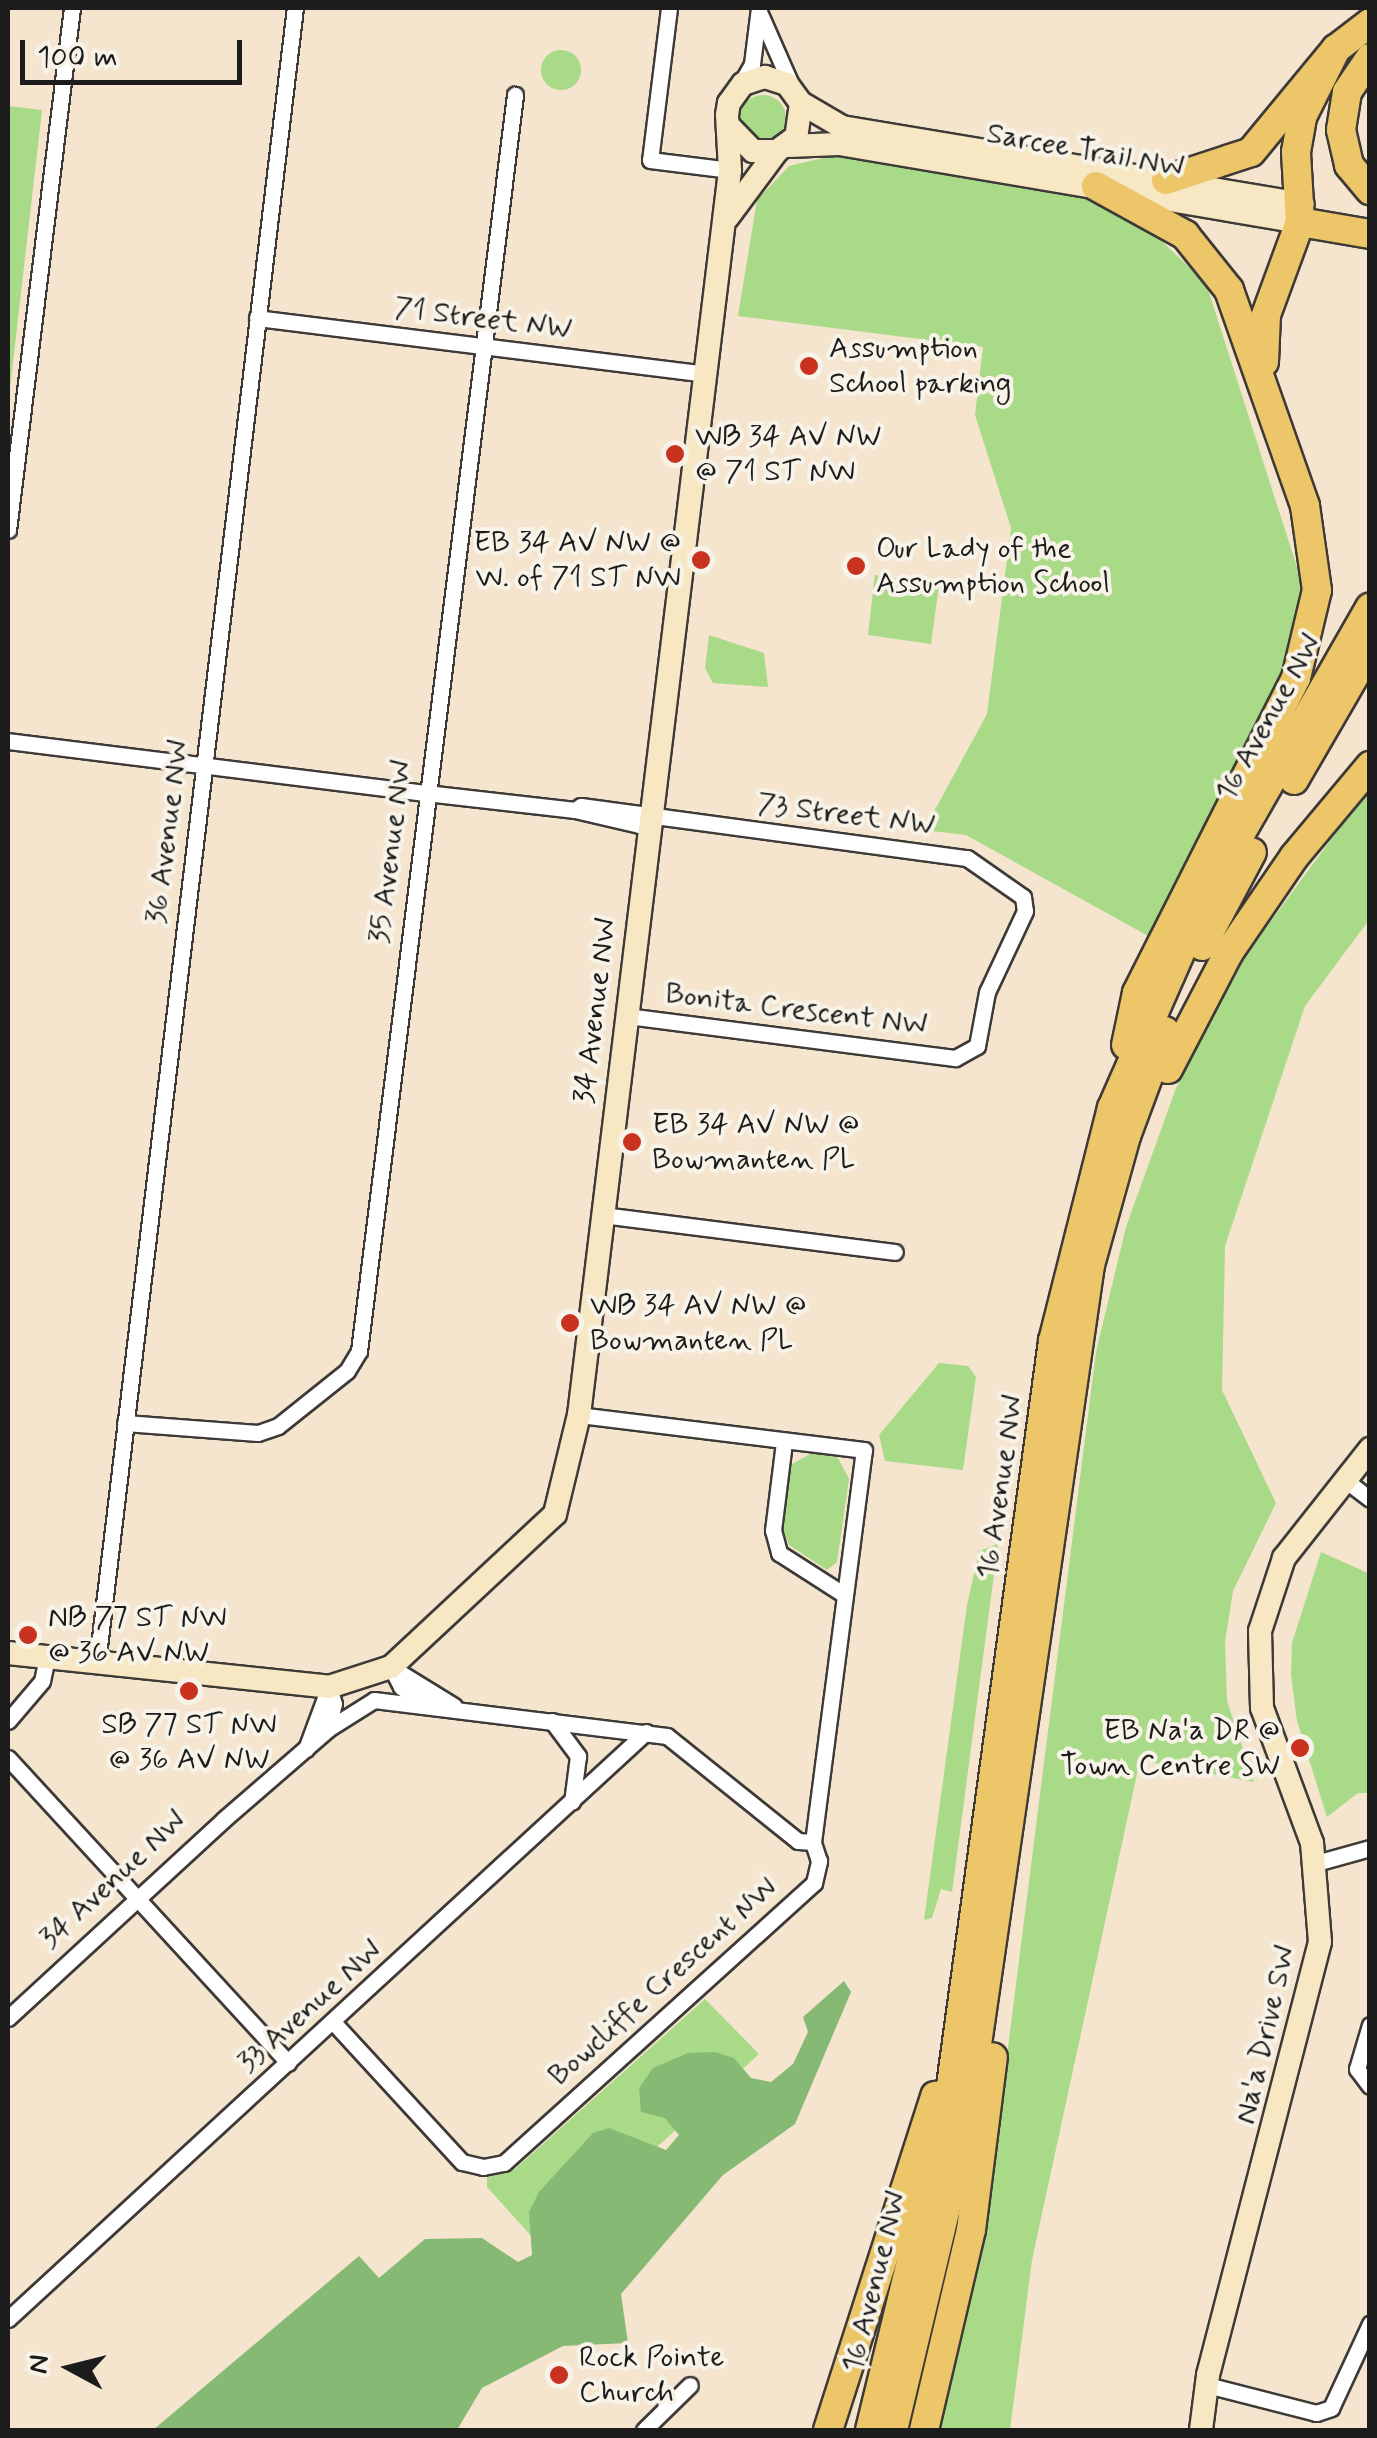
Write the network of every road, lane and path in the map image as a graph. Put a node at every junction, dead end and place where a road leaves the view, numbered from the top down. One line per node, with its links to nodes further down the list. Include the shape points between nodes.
1 (72, 8): 25 (street)
2 (295, 8): 21 (street, 36 Avenue NW)
3 (669, 8): 13 (street, via 650,160)
4 (759, 10): 8 (street, via 752,64); 10 (street)
5 (1370, 22): 6 (highway)
6 (1336, 49): 14 (highway, via 1251,152); 17 (highway, via 1302,117 1296,170)
7 (1370, 58): 16 (highway, via 1347,92 1341,130 1349,165)
8 (734, 92): 10 (street, via 765,76); 11 (street)
9 (515, 95): 22 (street, 35 Avenue NW)
10 (798, 97): 12 (street, via 801,126); 14 (street, Sarcee Trail NW, via 842,126)
11 (728, 126): 12 (street, via 753,151); 13 (street, 34 Avenue NW)
12 (782, 148): 15 (street, Sarcee Trail NW, via 839,144); 19 (street, 34 Avenue NW)
13 (730, 170): 19 (street, 34 Avenue NW)
14 (1166, 180): 17 (street, Sarcee Trail NW)
15 (1096, 186): 17 (street, Sarcee Trail NW); 24 (highway, via 1166,220 1212,262 1240,310)
16 (1370, 190)
17 (1302, 213): 18 (highway, Sarcee Trail NW); 20 (highway, Sarcee Trail NW); 24 (highway, via 1264,336 1266,379)
18 (1370, 216)
19 (724, 224): 23 (street, 34 Avenue NW)
20 (1370, 234)
21 (257, 318): 22 (street, 71 Street NW); 29 (street, 36 Avenue NW)
22 (480, 346): 23 (street, 71 Street NW); 31 (street, 35 Avenue NW)
23 (704, 374): 32 (street, 34 Avenue NW)
24 (1285, 448): 35 (highway, via 1313,546 1311,636 1137,993)
25 (8, 530)
26 (1370, 608): 35 (highway, 16 Avenue NW, via 1206,894)
27 (1370, 649): 38 (highway, 16 Avenue NW, via 1227,897 1160,1044 1099,1230)
28 (8, 740): 29 (street, 73 Street NW)
29 (203, 766): 31 (street, 73 Street NW); 40 (street, 36 Avenue NW)
30 (1370, 766): 38 (highway, via 1304,843 1229,952 1176,1050 1110,1225)
31 (426, 793): 32 (street, 73 Street NW, via 582,806); 40 (street, 35 Avenue NW, via 359,1351 333,1382 278,1426 258,1433)
32 (650, 819): 33 (street, 73 Street NW, via 967,858); 34 (street, 34 Avenue NW)
33 (1024, 897): 34 (street, Bonita Crescent NW, via 1025,911 987,992 977,1046 955,1058)
34 (626, 1016): 36 (street, 34 Avenue NW)
35 (1112, 1108): 64 (highway, 16 Avenue NW, via 1053,1341)
36 (602, 1215): 37 (street); 39 (street, 34 Avenue NW)
37 (895, 1252)
38 (1068, 1411): 64 (highway, 16 Avenue NW)
39 (579, 1415): 41 (street, Bowcliffe Crescent NW); 49 (street, 34 Avenue NW, via 554,1514)
40 (125, 1423): 48 (street, 36 Avenue NW)
41 (784, 1442): 45 (street, via 773,1530 778,1553); 45 (street, Bowcliffe Crescent NW, via 864,1450)
42 (1370, 1448): 43 (street, Na'a Drive SW)
43 (1345, 1480): 44 (street); 62 (street, Na'a Drive SW, via 1284,1558 1258,1650 1267,1727)
44 (1370, 1498)
45 (843, 1594): 60 (street, Bowcliffe Crescent NW)
46 (8, 1653): 47 (street)
47 (47, 1657): 48 (street); 54 (street, via 42,1681)
48 (97, 1663): 50 (street)
49 (392, 1668): 50 (street, 34 Avenue NW); 51 (street, via 401,1686); 52 (street)
50 (329, 1686): 55 (street, via 334,1704); 57 (street, 34 Avenue NW)
51 (427, 1706): 52 (street, 34 Avenue NW); 55 (street, 34 Avenue NW, via 374,1700)
52 (462, 1710): 53 (street, 34 Avenue NW)
53 (550, 1719): 56 (street, 34 Avenue NW); 59 (street, via 578,1756 578,1790)
54 (8, 1721)
55 (328, 1730): 57 (street, 34 Avenue NW)
56 (646, 1732): 59 (street, 33 Avenue NW); 60 (street, 34 Avenue NW, via 668,1736 798,1841)
57 (306, 1749): 63 (street, 34 Avenue NW)
58 (8, 1758): 63 (street)
59 (567, 1810): 66 (street, 33 Avenue NW)
60 (813, 1842): 66 (street, Bowcliffe Crescent NW, via 819,1861 814,1883 504,2162 462,2162)
61 (1370, 1848): 62 (street)
62 (1316, 1863): 73 (street, Na'a Drive SW, via 1318,1960)
63 (138, 1899): 65 (street, 34 Avenue NW); 68 (street)
64 (983, 1937): 75 (highway); 76 (highway, 16 Avenue NW, via 936,2172); 77 (highway, 16 Avenue NW, via 952,2193); 78 (highway, via 993,2065 982,2158)
65 (8, 2018)
66 (334, 2024): 68 (street, 33 Avenue NW)
67 (1370, 2025): 69 (street, via 1356,2069)
68 (288, 2063): 70 (street, 33 Avenue NW)
69 (1370, 2086)
70 (8, 2317)
71 (1370, 2324): 73 (street, via 1330,2408 1316,2413)
72 (690, 2385): 74 (street)
73 (1207, 2385): 79 (street, Na'a Drive SW)
74 (644, 2430)
75 (828, 2430)
76 (870, 2430)
77 (893, 2430)
78 (924, 2430)
79 (1201, 2430)

